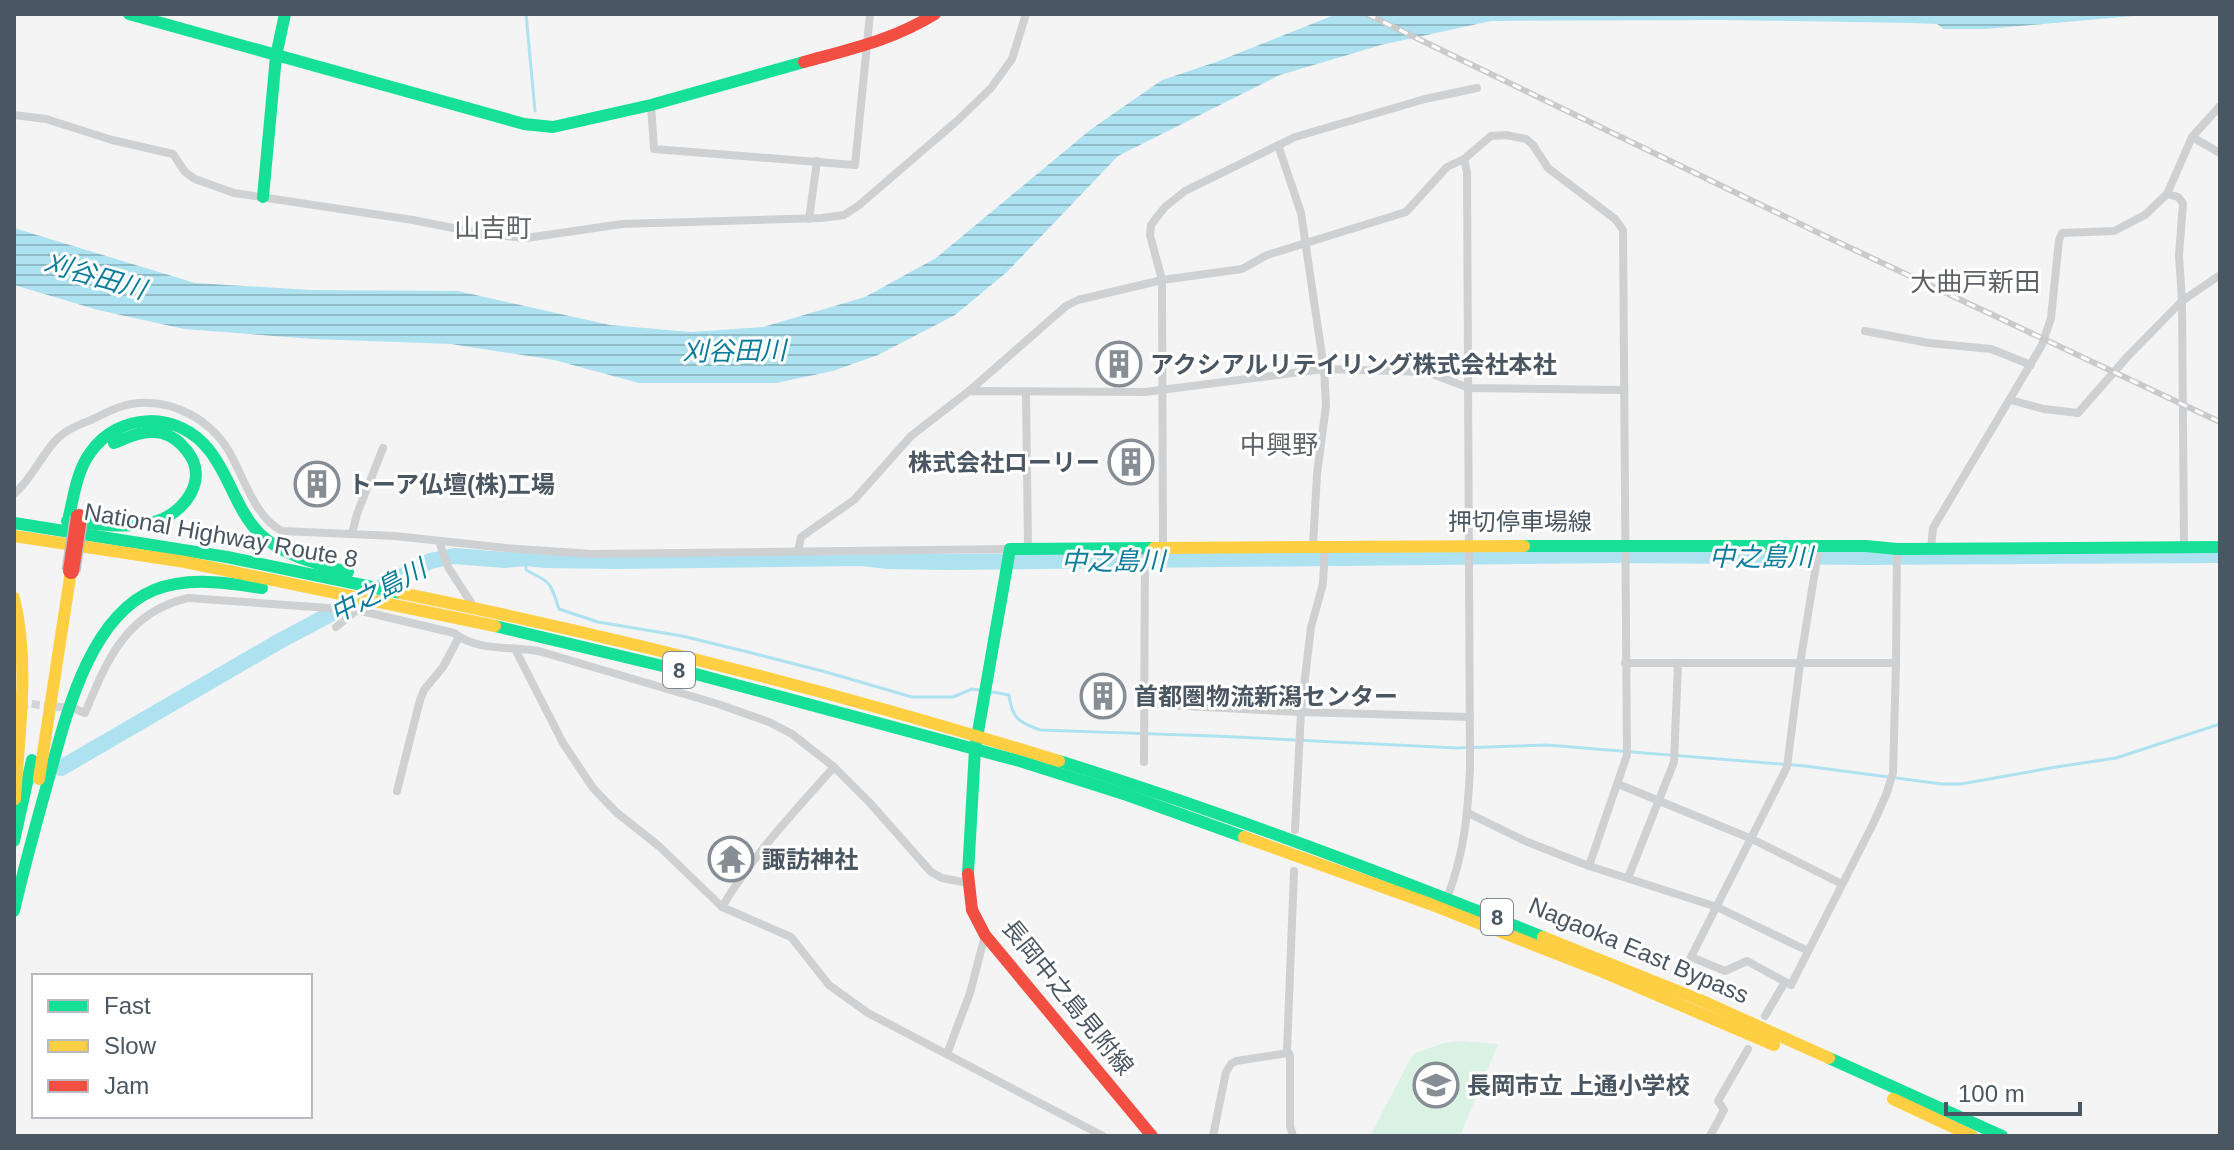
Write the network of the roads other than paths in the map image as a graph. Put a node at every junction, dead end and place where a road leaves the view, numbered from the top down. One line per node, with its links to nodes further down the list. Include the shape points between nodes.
1 (129, 14): 7 (main road)
2 (285, 14): 7 (main road)
3 (870, 14): 6 (street)
4 (935, 14): 6 (main road)
5 (1026, 14): 19 (street, via 1004,72 958,120 858,206 844,215)
6 (868, 44): 9 (main road); 16 (street, via 855,165)
7 (276, 56): 9 (main road, via 537,126); 18 (main road)
8 (1477, 88): 13 (street, via 1382,111)
9 (651, 105): 16 (street, via 654,149)
10 (2220, 106): 12 (street)
11 (14, 115): 18 (street, via 173,154 195,179)
12 (2192, 137): 14 (street); 17 (street)
13 (1278, 145): 20 (street, via 1301,213); 22 (street, via 1185,191 1165,207 1150,235)
14 (2220, 153)
15 (1464, 159): 20 (street, via 1447,167 1406,212); 27 (street); 29 (street, via 1491,136 1526,139 1548,168 1620,225)
16 (817, 161): 19 (street)
17 (2167, 194): 23 (street, via 2183,203); 25 (street, via 2145,215 2114,231 2062,233 2051,318)
18 (263, 197): 19 (street, via 526,238 622,224)
19 (809, 219)
20 (1305, 244): 22 (street, via 1242,269); 26 (street)
21 (2220, 275): 23 (street)
22 (1162, 280): 28 (street); 30 (street, via 1066,306)
23 (2182, 301): 32 (street, via 2078,413); 44 (street)
24 (1865, 331): 25 (street, via 1991,349)
25 (2031, 365): 32 (street)
26 (1324, 369): 27 (street, via 1427,372); 28 (street); 42 (street, via 1326,406 1317,474)
27 (1469, 388): 29 (street); 53 (street)
28 (1161, 390): 31 (street); 46 (street)
29 (1624, 390): 41 (street)
30 (969, 391): 31 (street); 52 (street, via 911,436 854,500 801,537)
31 (1026, 392): 48 (street)
32 (2010, 400): 49 (street, via 1933,528)
33 (383, 448): 38 (street)
34 (14, 494): 38 (street, via 62,434 121,406 146,403 188,413 205,423 231,454 275,527)
35 (14, 516): 36 (main road, via 128,524 165,518 190,497 195,462 189,449 156,432 116,441 91,470)
36 (74, 516): 54 (main road); 55 (main road, via 79,475 99,440 133,422 164,421 201,441 261,535)
37 (14, 523): 55 (main road, National Highway Route 8 / 8, via 170,547)
38 (352, 534): 40 (street)
39 (14, 536): 55 (main road, National Highway Route 8 / 8)
40 (439, 541): 52 (street, via 592,554); 58 (street)
41 (1625, 545): 43 (main road, 押切停車場線); 53 (main road, 押切停車場線); 64 (street)
42 (1319, 546): 46 (main road, 押切停車場線); 53 (main road, 押切停車場線); 71 (street, via 1323,584 1311,627)
43 (1819, 546): 51 (main road, 押切停車場線); 67 (street)
44 (2184, 546): 47 (main road, 押切停車場線); 49 (main road, 押切停車場線)
45 (1145, 547): 46 (main road, 押切停車場線); 48 (main road, 押切停車場線); 69 (street)
46 (1163, 547)
47 (2220, 547)
48 (1028, 548): 50 (main road, 押切停車場線)
49 (1931, 548): 51 (main road, 押切停車場線)
50 (1010, 549): 52 (street); 73 (main road)
51 (1897, 549): 66 (street)
52 (798, 551)
53 (1468, 553): 72 (street)
54 (66, 570): 83 (main road); 84 (main road)
55 (358, 586): 56 (main road, National Highway Route 8 / 8); 84 (main road, via 199,581 170,584 142,596 104,633 81,672)
56 (391, 592): 58 (main road, National Highway Route 8 / 8); 63 (main road, National Highway Route 8 / 8)
57 (14, 598): 80 (main road, via 23,661)
58 (468, 606): 73 (main road, National Highway Route 8 / 8, via 641,645)
59 (357, 610): 60 (street); 61 (street); 70 (street, via 188,598 170,602 132,627 85,713)
60 (336, 627)
61 (459, 637): 62 (street); 77 (street, via 424,690)
62 (515, 649): 68 (street, via 524,647); 91 (street, via 563,743 593,788)
63 (641, 660): 68 (street); 73 (main road, National Highway Route 8 / 8)
64 (1625, 663): 65 (street); 76 (street, via 1627,755)
65 (1678, 663): 67 (street); 78 (street, via 1676,748)
66 (1896, 663): 67 (street); 89 (street, via 1893,773)
67 (1800, 664): 82 (street, via 1787,767)
68 (637, 679): 75 (street, via 769,722)
69 (1145, 704): 71 (street); 74 (street)
70 (73, 708)
71 (1301, 712): 72 (street); 81 (street)
72 (1470, 717): 79 (street)
73 (976, 743): 88 (main road, 長岡中之島見附線); 90 (main road, Nagaoka East Bypass / 8, via 1167,796); 106 (main road, Nagaoka East Bypass / 8, via 1519,939 1759,1038)
74 (1144, 762)
75 (834, 767): 88 (street, via 931,872); 91 (street, via 741,875)
76 (1618, 784): 78 (street); 85 (street)
77 (397, 791)
78 (1659, 801): 82 (street); 87 (street)
79 (1468, 813): 85 (street); 90 (street)
80 (14, 828)
81 (1295, 830)
82 (1752, 839): 89 (street); 92 (street)
83 (14, 841)
84 (26, 859): 93 (main road)
85 (1589, 866): 87 (street)
86 (1294, 871): 99 (street)
87 (1628, 878): 92 (street)
88 (968, 883): 94 (main road, 長岡中之島見附線, via 972,910)
89 (1842, 884): 95 (street)
90 (1447, 898): 107 (main road, Nagaoka East Bypass / 8, via 1700,1000)
91 (722, 907): 100 (street, via 791,937 835,991)
92 (1717, 907): 95 (street); 96 (street, via 1691,957 1725,971 1747,961)
93 (14, 911)
94 (985, 935): 100 (street); 102 (main road, 長岡中之島見附線)
95 (1808, 951): 96 (street, via 1791,985)
96 (1785, 982): 97 (street)
97 (1765, 1016)
98 (1748, 1049): 105 (street, via 1718,1101 1724,1110)
99 (1288, 1053): 103 (street, via 1231,1064); 104 (street)
100 (947, 1054): 101 (street)
101 (1103, 1136)
102 (1152, 1136)
103 (1213, 1136)
104 (1293, 1136)
105 (1710, 1136)
106 (1972, 1136)
107 (2002, 1136)

